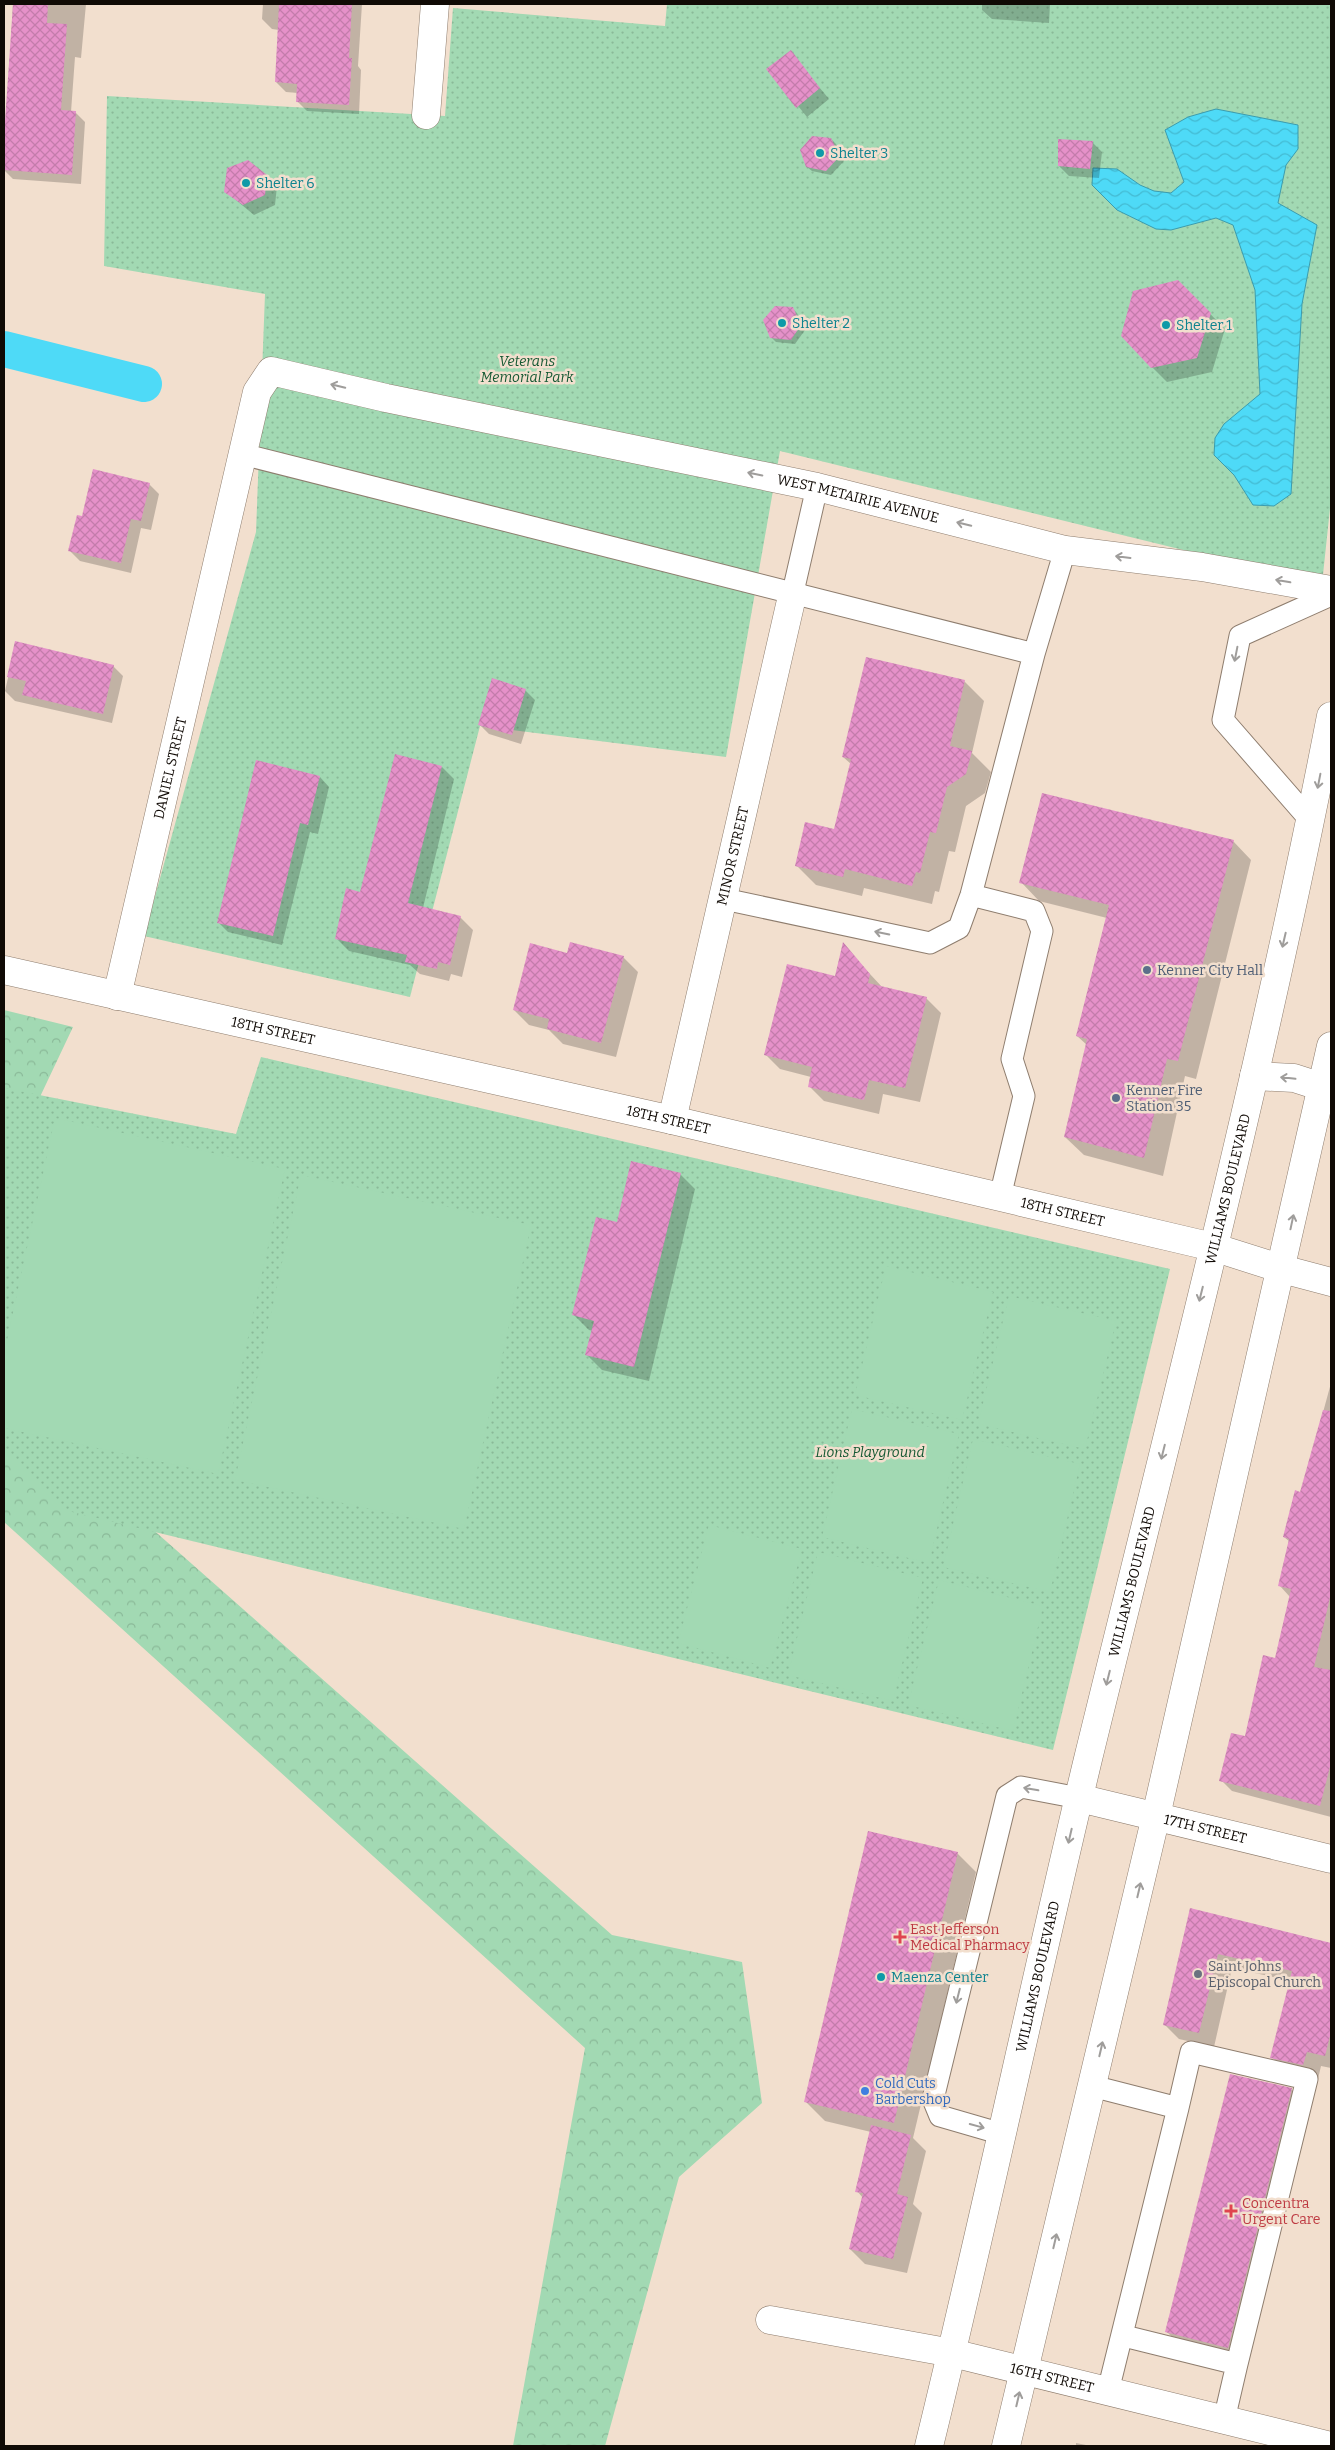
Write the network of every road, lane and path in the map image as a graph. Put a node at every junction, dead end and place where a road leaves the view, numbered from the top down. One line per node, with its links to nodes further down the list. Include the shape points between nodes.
1 (435, 4): 2 (street)
2 (426, 115)
3 (242, 454): 4 (street, WEST METAIRIE AVENUE, one-way to 3, via 386,398 271,371 257,392); 7 (lane); 15 (street, DANIEL STREET)
4 (817, 486): 5 (street, WEST METAIRIE AVENUE, one-way to 4); 7 (lane)
5 (1065, 550): 6 (street, WEST METAIRIE AVENUE, one-way to 5, via 1202,567); 9 (lane)
6 (1331, 590)
7 (792, 592): 9 (lane); 13 (street, MINOR STREET)
8 (1331, 595): 11 (lane, one-way to 11, via 1240,636 1223,720)
9 (1034, 654): 12 (lane)
10 (1331, 716): 11 (street, WILLIAMS BOULEVARD, one-way to 11)
11 (1311, 821): 17 (street, WILLIAMS BOULEVARD, one-way to 17)
12 (971, 895): 13 (lane, one-way to 13, via 959,928 930,943); 20 (lane, via 1034,911 1042,931 1012,1059 1024,1096)
13 (724, 899): 19 (street, MINOR STREET)
14 (4, 970): 15 (street, 18TH STREET)
15 (117, 996): 19 (street, 18TH STREET)
16 (1331, 1046): 18 (street)
17 (1254, 1076): 18 (street, one-way to 17, via 1294,1078); 21 (street, WILLIAMS BOULEVARD)
18 (1322, 1087): 22 (street, one-way to 18)
19 (672, 1120): 20 (street, 18TH STREET)
20 (1000, 1197): 21 (street, 18TH STREET)
21 (1213, 1247): 22 (street, 18TH STREET); 24 (street, WILLIAMS BOULEVARD, one-way to 24)
22 (1282, 1269): 23 (street, 18TH STREET); 25 (street)
23 (1331, 1282)
24 (1079, 1798): 25 (street, 17TH STREET); 29 (street, WILLIAMS BOULEVARD, one-way to 29); 29 (lane, one-way to 29, via 1021,1787 1007,1796 933,2099 940,2116)
25 (1156, 1816): 26 (street, 17TH STREET); 27 (street, one-way to 25)
26 (1331, 1859)
27 (1092, 2086): 28 (lane); 34 (street, one-way to 27)
28 (1178, 2108): 31 (lane); 33 (lane, via 1192,2052 1307,2079)
29 (1002, 2134): 32 (street, WILLIAMS BOULEVARD)
30 (770, 2320): 32 (street, 16TH STREET)
31 (1124, 2336): 33 (lane); 35 (lane)
32 (952, 2353): 34 (street, 16TH STREET); 37 (street, WILLIAMS BOULEVARD)
33 (1237, 2364): 36 (lane)
34 (1024, 2372): 35 (street, 16TH STREET); 38 (street, one-way to 34)
35 (1108, 2391): 36 (street, 16TH STREET)
36 (1224, 2420): 39 (street, 16TH STREET)
37 (929, 2446)
38 (1006, 2446)
39 (1331, 2446)

